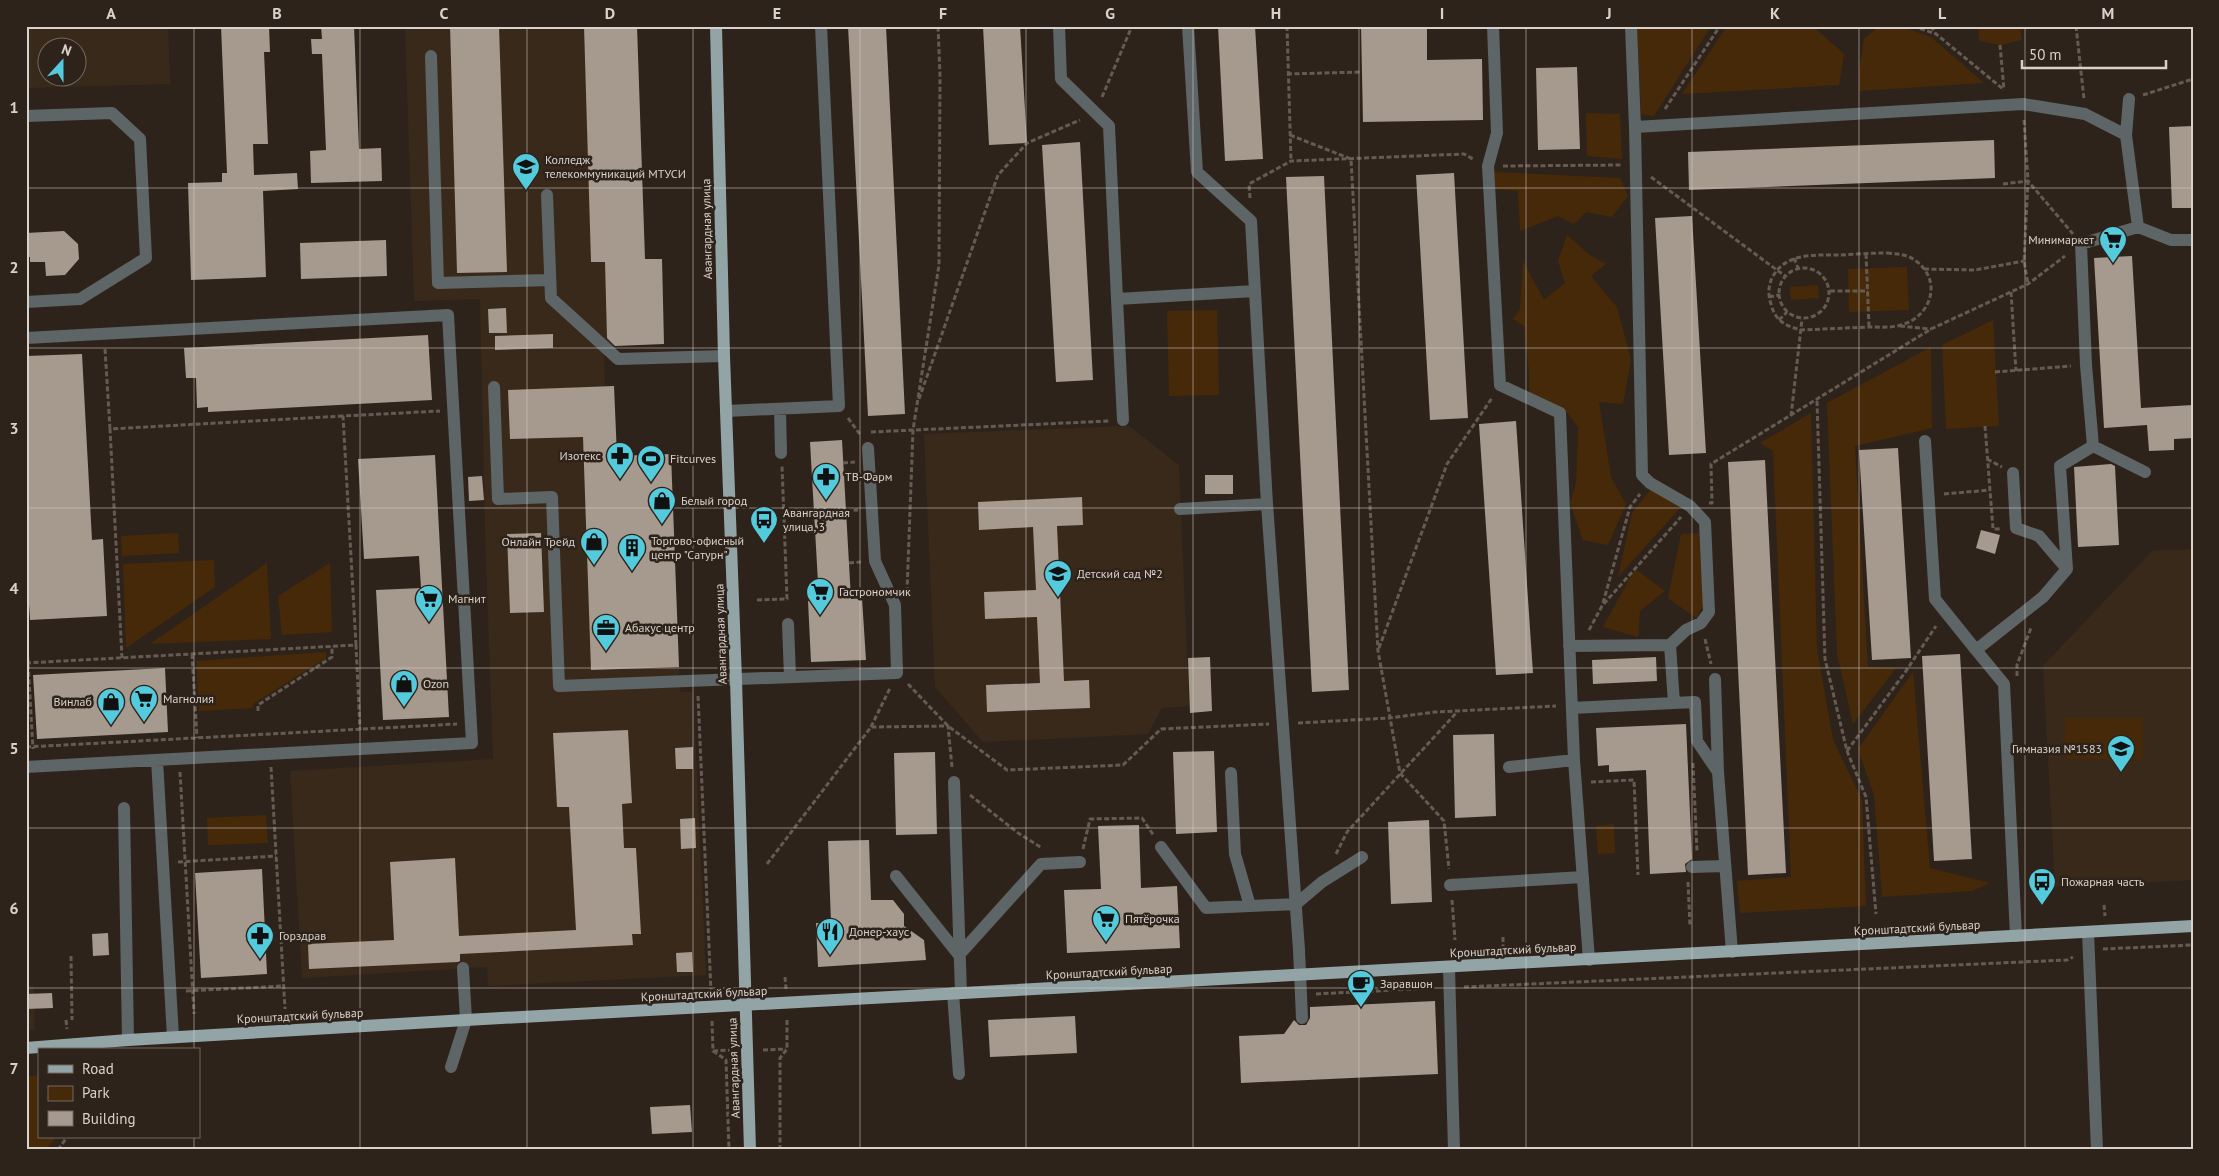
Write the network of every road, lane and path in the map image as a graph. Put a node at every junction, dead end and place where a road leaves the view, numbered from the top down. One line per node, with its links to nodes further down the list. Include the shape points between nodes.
1 (716, 26): 68 (main road, Авангардная улица)
2 (821, 26): 75 (lane)
3 (938, 26): 77 (path, via 940,265)
4 (1059, 26): 23 (lane, via 1061,79)
5 (1132, 26): 23 (path)
6 (1188, 26): 37 (lane, via 1197,172)
7 (1287, 26): 18 (path)
8 (1493, 26): 33 (lane, via 1497,133)
9 (1631, 26): 27 (lane)
10 (1720, 26): 26 (path)
11 (1913, 26): 14 (path)
12 (1931, 26): 14 (path)
13 (2076, 26): 24 (path)
14 (1936, 34): 20 (path)
15 (2000, 45): 20 (path)
16 (431, 56): 49 (lane, via 438,283)
17 (1362, 72): 18 (path)
18 (1288, 74): 28 (path)
19 (2193, 79): 21 (path)
20 (2004, 91): 22 (path)
21 (2129, 99): 29 (lane)
22 (2023, 104): 24 (lane); 26 (lane); 34 (path)
23 (1095, 113): 57 (lane, via 1108,126); 77 (path, via 1027,143 998,175)
24 (2085, 114): 29 (lane)
25 (26, 116): 58 (lane, via 112,113 140,139 146,258 80,299)
26 (1655, 126): 27 (lane)
27 (1635, 127): 32 (lane)
28 (1290, 135): 30 (path); 31 (path)
29 (2126, 135): 38 (lane)
30 (1351, 159): 31 (path); 33 (path, via 1464,154); 112 (path)
31 (1291, 161): 37 (path, via 1249,184)
32 (1636, 165): 33 (path); 47 (path); 92 (lane, via 1642,475)
33 (1488, 166): 72 (lane)
34 (2028, 181): 35 (path); 39 (path); 44 (path)
35 (2003, 184)
36 (546, 194): 49 (lane)
37 (1251, 221): 51 (lane)
38 (2138, 227): 40 (lane, via 2171,240); 87 (lane, via 2081,244)
39 (2073, 234)
40 (2193, 240)
41 (1866, 254): 43 (path); 46 (path, via 1902,254); 53 (path)
42 (2064, 257): 50 (path)
43 (1794, 258): 45 (path); 47 (path)
44 (2024, 260): 46 (path, via 1975,270); 50 (path)
45 (1798, 268): 48 (path); 52 (path, via 1819,272 1827,280)
46 (1924, 269): 62 (path, via 1930,283 1926,310)
47 (1776, 271): 48 (path); 56 (path)
48 (1785, 276): 55 (path)
49 (550, 280): 68 (lane, via 551,298 618,359)
50 (2028, 284): 54 (path)
51 (1255, 291): 57 (lane); 95 (lane)
52 (1830, 291): 53 (path); 60 (path, via 1823,312 1813,318)
53 (1868, 291): 63 (path)
54 (2011, 292): 65 (path); 70 (path)
55 (1778, 295): 56 (path); 59 (path)
56 (1768, 297): 61 (path)
57 (1117, 299): 82 (lane)
58 (26, 302)
59 (1787, 312): 60 (path); 61 (path)
60 (1802, 319): 64 (path)
61 (1779, 320): 64 (path)
62 (1900, 326): 63 (path); 65 (path)
63 (1869, 327): 64 (path)
64 (1801, 330): 81 (path)
65 (1931, 330): 74 (path)
66 (104, 334): 67 (lane); 78 (lane, via 448,315); 84 (path)
67 (26, 338)
68 (724, 356): 79 (main road, Авангардная улица)
69 (2061, 367): 70 (path)
70 (2016, 371): 71 (path)
71 (1995, 372)
72 (1500, 385): 110 (lane, via 1560,414); 112 (path, via 1447,464)
73 (494, 387): 120 (lane, via 498,499 552,497 559,686)
74 (1817, 401): 81 (path); 137 (path, via 1825,659)
75 (839, 406): 76 (lane); 85 (path, via 858,432)
76 (780, 409): 79 (lane); 89 (lane)
77 (916, 409): 85 (path)
78 (453, 410): 80 (path); 126 (lane)
79 (726, 411): 119 (main road, Авангардная улица)
80 (343, 416): 84 (path); 107 (path)
81 (1791, 416): 96 (path, via 1711,464 1712,503)
82 (1122, 420): 85 (path)
83 (1985, 426): 93 (path)
84 (110, 429): 114 (path)
85 (912, 430): 101 (path, via 908,592)
86 (1926, 441): 94 (lane)
87 (2093, 446): 90 (lane); 99 (lane, via 2060,466)
88 (868, 448): 101 (lane, via 875,561)
89 (781, 453): 100 (path, via 786,599)
90 (2145, 472)
91 (2013, 473): 98 (lane)
92 (1650, 482): 96 (lane); 102 (path, via 1630,507)
93 (1990, 490): 94 (path); 98 (path, via 1993,529)
94 (1928, 496): 103 (lane, via 1935,599)
95 (1267, 504): 97 (lane); 127 (lane)
96 (1690, 506): 102 (path); 104 (lane, via 1705,522 1709,612)
97 (1180, 509)
98 (2016, 528): 99 (lane, via 2038,536)
99 (2067, 569): 111 (lane, via 2043,597)
100 (757, 600)
101 (895, 605): 116 (lane)
102 (1602, 606): 110 (path)
103 (1946, 612): 111 (lane); 137 (path)
104 (1701, 623): 108 (lane, via 1686,630); 118 (path)
105 (788, 624): 117 (lane)
106 (26, 627): 115 (path)
107 (356, 645): 109 (path); 130 (path)
108 (1670, 645): 110 (lane); 121 (lane)
109 (332, 646): 113 (path); 123 (path, via 332,657 258,705)
110 (1574, 646): 122 (lane)
111 (1976, 650): 172 (lane, via 2004,684)
112 (1378, 651): 125 (path)
113 (192, 654): 114 (path); 132 (path)
114 (122, 658): 115 (path)
115 (27, 663): 135 (path)
116 (897, 674): 117 (lane); 128 (path); 129 (path)
117 (790, 677): 119 (lane)
118 (1715, 679): 145 (lane)
119 (736, 680): 120 (lane); 193 (main road, Авангардная улица)
120 (701, 681): 194 (path, via 698,692)
121 (1674, 703): 122 (lane); 145 (lane, via 1695,702 1697,741)
122 (1572, 707): 124 (path); 142 (lane)
123 (258, 710)
124 (1458, 711): 125 (path); 147 (path)
125 (1389, 718): 127 (path); 147 (path)
126 (470, 723): 130 (path); 136 (lane, via 472,743)
127 (1283, 723): 128 (path, via 1162,729 1123,765 1007,770); 166 (lane)
128 (948, 726): 129 (path); 149 (path)
129 (871, 727): 159 (path)
130 (360, 729): 131 (path); 136 (path)
131 (269, 734): 132 (path); 138 (path)
132 (197, 738): 133 (path)
133 (178, 739): 135 (path); 140 (path)
134 (26, 747): 135 (path)
135 (33, 747): 143 (path)
136 (361, 749): 138 (lane)
137 (1846, 751): 168 (path, via 1866,797)
138 (270, 754): 140 (lane); 152 (path)
139 (1693, 758): 160 (path)
140 (180, 759): 141 (lane); 155 (path)
141 (157, 760): 143 (lane); 158 (lane)
142 (1574, 760): 144 (lane); 164 (lane)
143 (30, 767)
144 (1509, 767)
145 (1718, 772): 161 (lane)
146 (1231, 773): 167 (lane, via 1235,854)
147 (1400, 773): 153 (path, via 1347,832); 165 (path, via 1444,821)
148 (1590, 775): 162 (path, via 1590,782 1634,780)
149 (954, 782): 156 (path, via 1018,833); 179 (lane)
150 (124, 808): 203 (lane)
151 (1161, 847): 157 (path, via 1142,818 1090,819); 167 (lane, via 1206,908)
152 (276, 856): 155 (path); 186 (path)
153 (1334, 857)
154 (1362, 857): 166 (lane, via 1322,882)
155 (185, 862): 158 (path); 188 (path)
156 (1065, 862): 157 (lane); 179 (lane, via 1040,864)
157 (1080, 862)
158 (163, 863): 189 (lane)
159 (766, 864)
160 (1692, 866): 161 (lane); 169 (path)
161 (1725, 866): 178 (lane)
162 (1638, 875)
163 (896, 876): 179 (lane)
164 (1583, 877): 165 (lane); 181 (lane)
165 (1450, 885): 174 (path)
166 (1296, 904): 167 (lane); 184 (lane)
167 (1250, 906)
168 (1876, 914)
169 (1690, 926)
170 (2193, 926): 171 (main road, Кронштадтский бульвар)
171 (2088, 932): 172 (main road, Кронштадтский бульвар); 177 (lane)
172 (2016, 936): 178 (main road, Кронштадтский бульвар)
173 (1503, 937): 176 (path)
174 (1455, 940)
175 (2193, 945): 177 (path)
176 (1503, 946)
177 (2089, 950): 187 (path, via 2067,960); 213 (lane)
178 (1732, 952): 181 (main road, Кронштадтский бульвар)
179 (959, 955): 190 (lane)
180 (70, 956): 199 (path)
181 (1590, 960): 183 (main road, Кронштадтский бульвар)
182 (463, 968): 200 (lane)
183 (1449, 968): 184 (main road, Кронштадтский бульвар); 187 (lane)
184 (1300, 976): 190 (main road, Кронштадтский бульвар); 191 (lane)
185 (785, 977): 192 (path)
186 (283, 986): 188 (path); 195 (path)
187 (1449, 988): 191 (path); 212 (lane)
188 (192, 991): 189 (path); 196 (path)
189 (170, 992): 202 (lane)
190 (957, 993): 192 (main road, Кронштадтский бульвар); 206 (lane)
191 (1301, 995): 197 (lane)
192 (787, 1003): 193 (main road, Кронштадтский бульвар); 211 (path, via 787,1049 780,1058)
193 (746, 1005): 194 (main road, Кронштадтский бульвар); 210 (main road, Авангардная улица)
194 (711, 1007): 200 (main road, Кронштадтский бульвар); 209 (path, via 713,1051 726,1060)
195 (285, 1009)
196 (194, 1014)
197 (1302, 1018)
198 (66, 1020): 201 (path)
199 (72, 1020)
200 (466, 1020): 202 (main road, Кронштадтский бульвар); 205 (lane)
201 (67, 1029)
202 (173, 1037): 203 (main road, Кронштадтский бульвар)
203 (128, 1040): 204 (main road, Кронштадтский бульвар)
204 (26, 1048)
205 (451, 1067)
206 (959, 1074)
207 (66, 1138): 208 (path)
208 (58, 1150)
209 (729, 1150)
210 (750, 1150)
211 (780, 1150)
212 (1454, 1150)
213 (2097, 1150)

